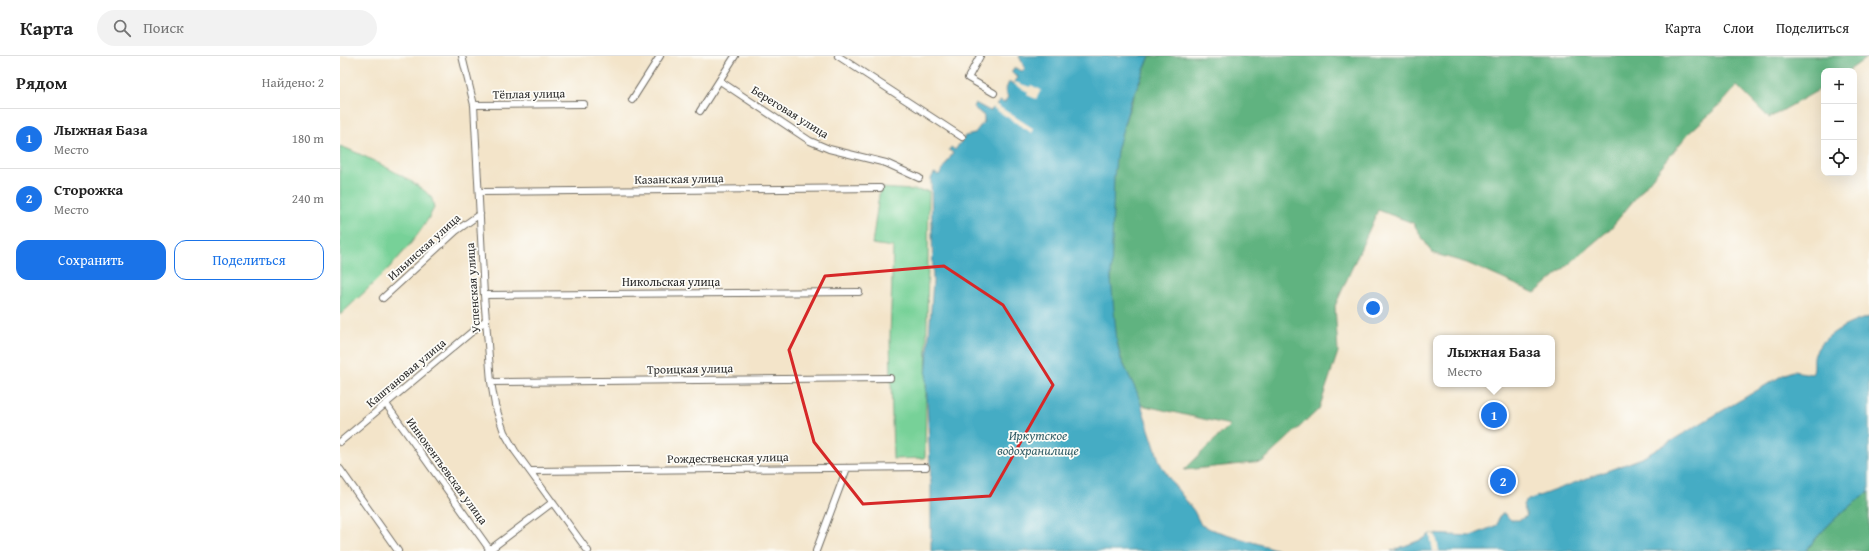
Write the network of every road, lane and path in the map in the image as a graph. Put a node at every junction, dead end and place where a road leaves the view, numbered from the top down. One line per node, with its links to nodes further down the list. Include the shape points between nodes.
1 (462, 56): 10 (street, Успенская улица)
2 (660, 56): 8 (street)
3 (735, 56): 6 (street)
4 (838, 56): 12 (street)
5 (980, 56): 7 (street, via 968,78)
6 (720, 81): 11 (street); 13 (street, Береговая улица, via 810,141 829,149 886,163)
7 (994, 93)
8 (632, 100)
9 (584, 104): 10 (street, Тёплая улица)
10 (474, 105): 15 (street, Успенская улица)
11 (700, 111)
12 (962, 137)
13 (919, 178)
14 (880, 188): 15 (street, Казанская улица)
15 (479, 192): 16 (street, Успенская улица)
16 (480, 214): 18 (street, Успенская улица); 19 (street, Ильинская улица, via 456,231)
17 (859, 292): 18 (street, Никольская улица)
18 (484, 295): 20 (street, Успенская улица)
19 (383, 298)
20 (486, 320): 22 (street, Успенская улица); 23 (street, Каштановая улица)
21 (890, 378): 22 (street, Троицкая улица)
22 (491, 382): 28 (street, Успенская улица, via 494,405 504,432)
23 (386, 404): 24 (street, Каштановая улица); 30 (street, Иннокентьевская улица)
24 (340, 442)
25 (926, 467): 26 (street, Рождественская улица)
26 (847, 468): 28 (street, Рождественская улица); 33 (street)
27 (340, 470): 31 (street)
28 (531, 471): 29 (street, Успенская улица)
29 (554, 502): 30 (street); 32 (street, Успенская улица)
30 (489, 550)
31 (398, 551)
32 (588, 551)
33 (816, 551)

